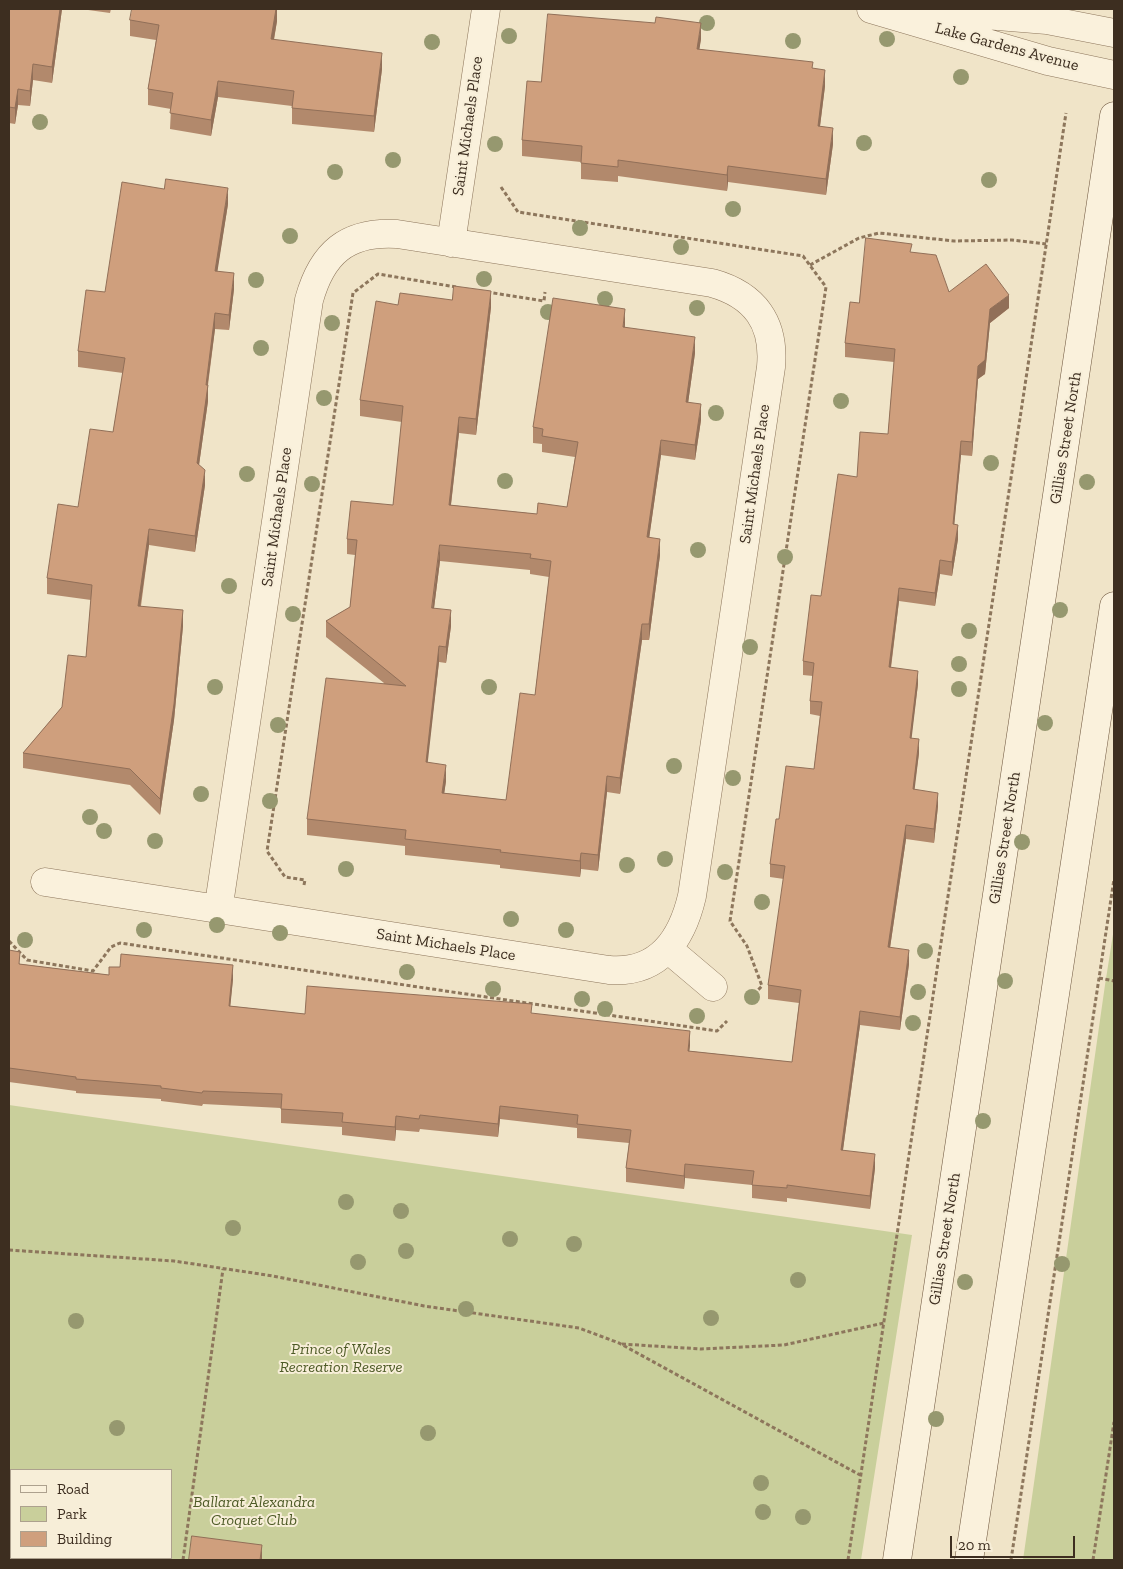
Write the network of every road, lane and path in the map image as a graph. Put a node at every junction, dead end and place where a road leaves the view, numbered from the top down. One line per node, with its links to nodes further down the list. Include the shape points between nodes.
1 (486, 9): 10 (street, Saint Michaels Place)
2 (871, 9): 5 (street, Lake Gardens Avenue, via 1048,61)
3 (902, 9): 4 (street, Lake Gardens Avenue, via 1016,16)
4 (1114, 33)
5 (1114, 75)
6 (1066, 113): 11 (path)
7 (1114, 116): 36 (street, Gillies Street North)
8 (501, 187): 9 (path, via 518,212)
9 (555, 218): 12 (path); 13 (path, via 802,256)
10 (451, 243): 12 (street, Saint Michaels Place); 19 (street, Saint Michaels Place, via 388,234 354,239 337,248 315,281 309,300)
11 (1046, 244): 13 (path, via 1012,240 944,240 879,233 859,238); 30 (path)
12 (550, 258): 15 (path, via 544,301); 22 (street, Saint Michaels Place, via 722,286 738,292 753,305 764,322 771,344 771,367 692,896 686,920)
13 (810, 265): 26 (path, via 826,287 730,921 748,946 762,986)
14 (466, 288): 20 (path, via 378,274 353,293 267,851 285,877 305,880)
15 (485, 291)
16 (1114, 606): 37 (street)
17 (1114, 878): 23 (path)
18 (45, 882): 19 (street, Saint Michaels Place)
19 (218, 910): 20 (street, Saint Michaels Place)
20 (299, 923): 22 (street, Saint Michaels Place, via 609,970 642,966)
21 (9, 941): 27 (path, via 27,960 93,971 111,947 120,943 717,1031)
22 (668, 948): 25 (street)
23 (1099, 978): 24 (path); 38 (path)
24 (1114, 981)
25 (713, 987)
26 (743, 1005)
27 (730, 1018)
28 (9, 1250): 29 (path, via 174,1261)
29 (223, 1269): 31 (path, via 424,1306 579,1328); 34 (path)
30 (884, 1323): 31 (path, via 784,1345 701,1349); 33 (path)
31 (619, 1343): 33 (path)
32 (1114, 1422): 39 (path)
33 (860, 1475): 35 (path)
34 (183, 1560)
35 (848, 1560)
36 (897, 1560)
37 (969, 1560)
38 (1011, 1560)
39 (1093, 1560)

